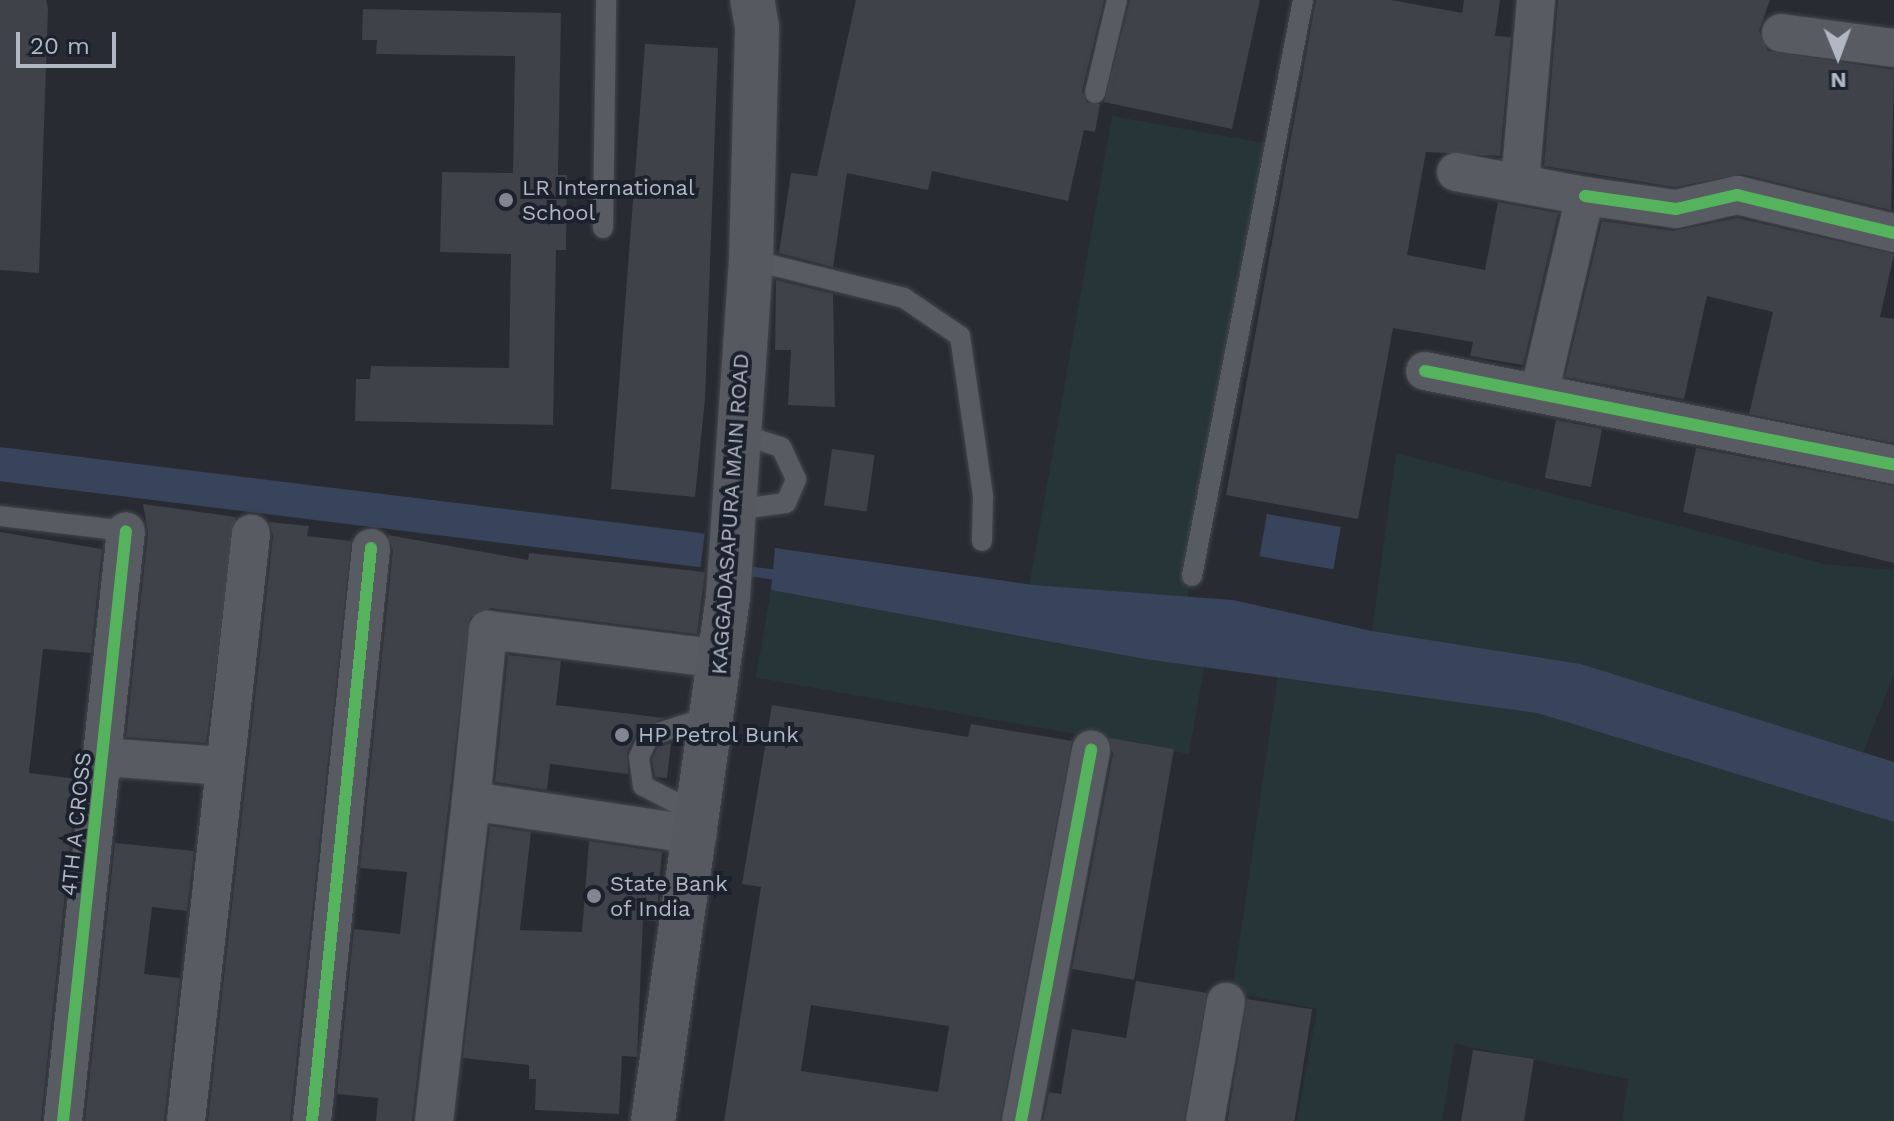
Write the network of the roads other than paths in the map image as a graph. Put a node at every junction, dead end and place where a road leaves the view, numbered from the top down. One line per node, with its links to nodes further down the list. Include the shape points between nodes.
1 (606, 0): 12 (lane)
2 (752, 0): 14 (main road, KAGGADASAPURA MAIN ROAD, via 757,27)
3 (1117, 0): 8 (lane)
4 (1303, 0): 25 (lane)
5 (1536, 5): 10 (street)
6 (1781, 33): 7 (street)
7 (1894, 48)
8 (1095, 93)
9 (1456, 172): 10 (street)
10 (1520, 183): 11 (street)
11 (1585, 196): 13 (street, via 1676,209 1737,195); 16 (street)
12 (603, 228)
13 (1894, 233)
14 (751, 260): 17 (main road, KAGGADASAPURA MAIN ROAD); 23 (lane, via 904,298 960,336 983,496)
15 (1425, 371): 16 (street)
16 (1539, 393): 18 (street)
17 (736, 433): 20 (main road, KAGGADASAPURA MAIN ROAD); 20 (lane, via 781,447 796,479 786,503)
18 (1894, 465)
19 (0, 516): 21 (lane)
20 (733, 526): 26 (main road, KAGGADASAPURA MAIN ROAD)
21 (126, 531): 29 (street, 4TH A CROSS)
22 (251, 534): 30 (street)
23 (982, 541)
24 (371, 548): 36 (street)
25 (1192, 576)
26 (721, 659): 27 (main road, KAGGADASAPURA MAIN ROAD); 31 (street, via 488,630)
27 (712, 716): 32 (main road, KAGGADASAPURA MAIN ROAD); 32 (lane, via 649,736 639,757 643,786)
28 (1091, 750): 39 (street)
29 (104, 757): 30 (street); 34 (street, 4TH A CROSS)
30 (223, 766): 35 (street)
31 (471, 801): 32 (street); 37 (street)
32 (699, 825): 38 (main road, KAGGADASAPURA MAIN ROAD)
33 (1226, 1002): 40 (street)
34 (63, 1121)
35 (186, 1121)
36 (312, 1121)
37 (434, 1121)
38 (653, 1121)
39 (1021, 1121)
40 (1205, 1121)

